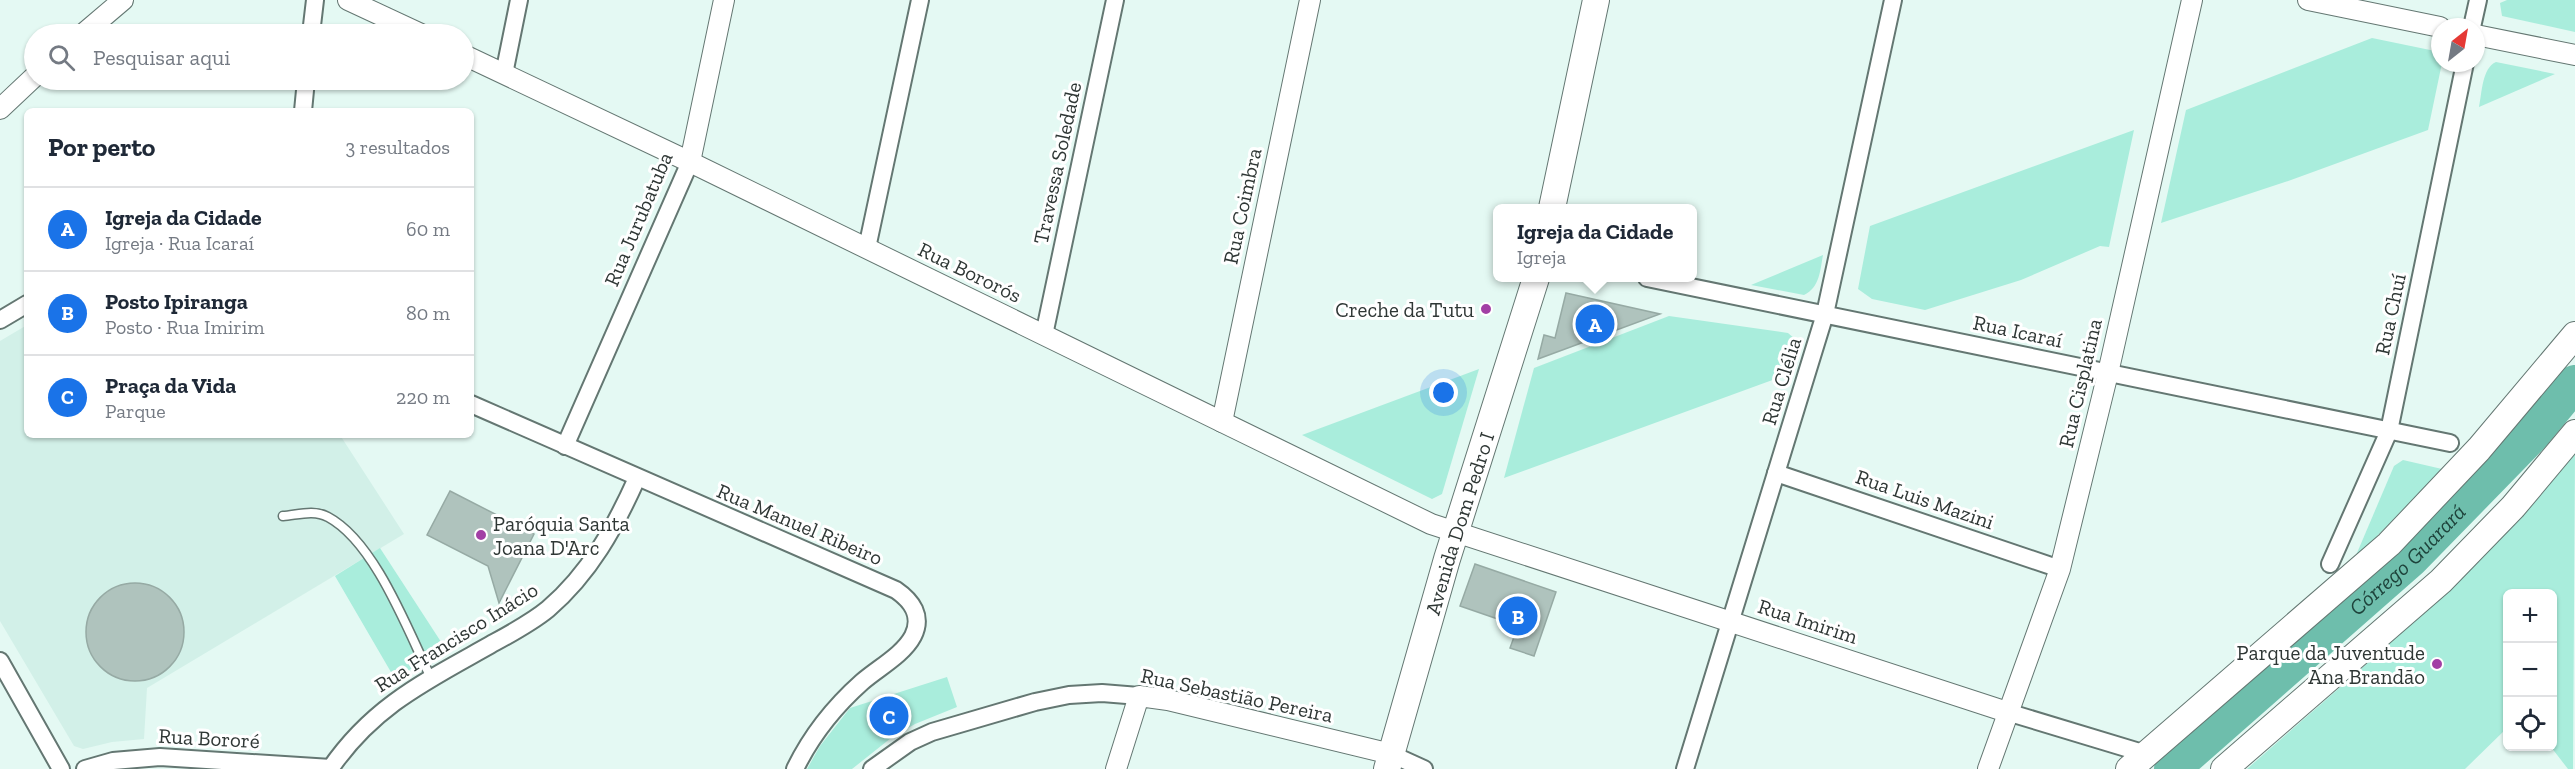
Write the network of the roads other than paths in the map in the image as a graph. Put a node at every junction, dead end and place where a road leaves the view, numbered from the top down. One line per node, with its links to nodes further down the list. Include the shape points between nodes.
1 (123, 0): 15 (street)
2 (315, 0): 16 (street)
3 (348, 0): 17 (street)
4 (519, 0): 23 (street)
5 (724, 0): 28 (street, Rua Jurubatuba)
6 (920, 0): 30 (street)
7 (1115, 0): 36 (street, Travessa Soledade)
8 (1310, 0): 40 (street, Rua Coimbra)
9 (1596, 0): 29 (main road)
10 (1893, 0): 34 (street, Rua Clélia)
11 (2192, 0): 38 (street, Rua Cisplatina)
12 (2308, 0): 18 (street)
13 (2478, 0): 14 (street)
14 (2474, 18)
15 (95, 24)
16 (312, 24)
17 (400, 24)
18 (2431, 25)
19 (2485, 37): 20 (street)
20 (2575, 55)
21 (474, 60): 23 (street, Rua Bororós)
22 (2463, 72): 41 (street, Rua Chuí)
23 (504, 74): 28 (street, Rua Bororós)
24 (24, 86): 27 (street)
25 (305, 90): 26 (street)
26 (303, 108)
27 (0, 109)
28 (690, 162): 30 (street, Rua Bororós); 44 (street, Rua Jurubatuba)
29 (1553, 204)
30 (867, 248): 36 (street, Rua Bororós)
31 (1535, 282): 48 (main road, Avenida Dom Pedro I)
32 (1667, 282): 34 (street, Rua Icaraí)
33 (24, 306): 35 (street)
34 (1825, 314): 38 (street, Rua Icaraí); 45 (street, Rua Clélia)
35 (0, 320)
36 (1044, 335): 40 (street, Rua Bororós)
37 (2575, 335): 57 (main road, via 2479,449 2389,544)
38 (2108, 373): 41 (street, Rua Icaraí); 50 (street, Rua Cisplatina)
39 (474, 405): 44 (street, Rua Manuel Ribeiro)
40 (1222, 422): 48 (street, Rua Bororós, via 1431,524)
41 (2389, 431): 43 (street, Rua Icaraí); 49 (street, Rua Chuí)
42 (2575, 433): 67 (main road, via 2513,507 2441,581)
43 (2450, 443)
44 (565, 446): 46 (street, Rua Manuel Ribeiro)
45 (1776, 473): 50 (street, Rua Luis Mazini); 51 (street, Rua Clélia)
46 (637, 478): 53 (street, Rua Francisco Inácio, via 604,544 567,591 519,628); 61 (street, Rua Manuel Ribeiro, via 910,599 916,611 914,634 831,714)
47 (283, 516): 53 (lane, via 313,513 327,516 343,528 381,576)
48 (1456, 531): 51 (street, Rua Imirim); 56 (main road, Avenida Dom Pedro I)
49 (2330, 564)
50 (2060, 569): 55 (street, Rua Cisplatina)
51 (1731, 621): 55 (street, Rua Imirim); 65 (street, Rua Clélia)
52 (0, 661): 58 (street)
53 (431, 678): 60 (street, Rua Francisco Inácio, via 374,717)
54 (1139, 696): 56 (street, Rua Sebastião Pereira, via 1168,700); 62 (street, Rua Sebastião Pereira, via 1102,693 1035,702 932,732 910,742); 63 (street)
55 (2007, 712): 57 (street, Rua Imirim); 66 (street, Rua Cisplatina)
56 (1389, 762): 64 (street)
57 (2138, 762)
58 (61, 769)
59 (85, 769): 60 (street, Rua Bororé, via 113,761 160,756)
60 (330, 769)
61 (795, 769)
62 (872, 769)
63 (1116, 769)
64 (1424, 769)
65 (1685, 769)
66 (1988, 769)
67 (2224, 769)

